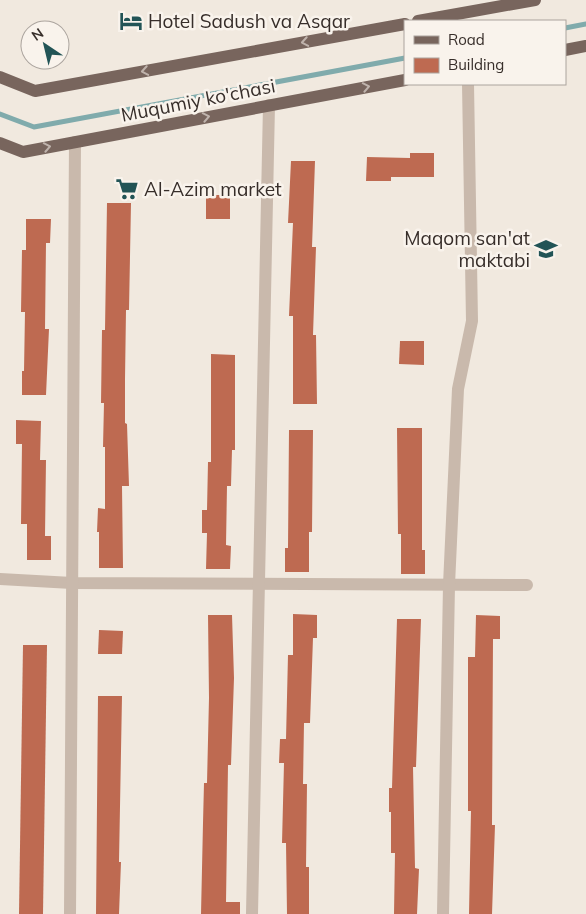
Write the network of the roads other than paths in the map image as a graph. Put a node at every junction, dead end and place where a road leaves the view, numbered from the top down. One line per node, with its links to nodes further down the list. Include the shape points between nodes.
1 (535, 0): 2 (main road)
2 (424, 20)
3 (404, 24): 6 (main road, Muqumiy ko'chasi, one-way to 6, via 35,91)
4 (586, 46): 5 (main road)
5 (566, 50)
6 (0, 77)
7 (404, 80): 9 (main road, Muqumiy ko'chasi, one-way to 7)
8 (468, 85): 15 (street, via 472,321 458,389)
9 (269, 106): 10 (main road, Muqumiy ko'chasi, one-way to 9); 14 (street)
10 (75, 142): 11 (main road, Muqumiy ko'chasi, one-way to 10, via 23,152); 13 (street)
11 (0, 143)
12 (0, 579): 13 (street)
13 (72, 583): 14 (street); 17 (street)
14 (259, 585): 15 (street); 18 (street)
15 (449, 585): 16 (street); 19 (street)
16 (527, 585)
17 (70, 914)
18 (252, 914)
19 (443, 914)

